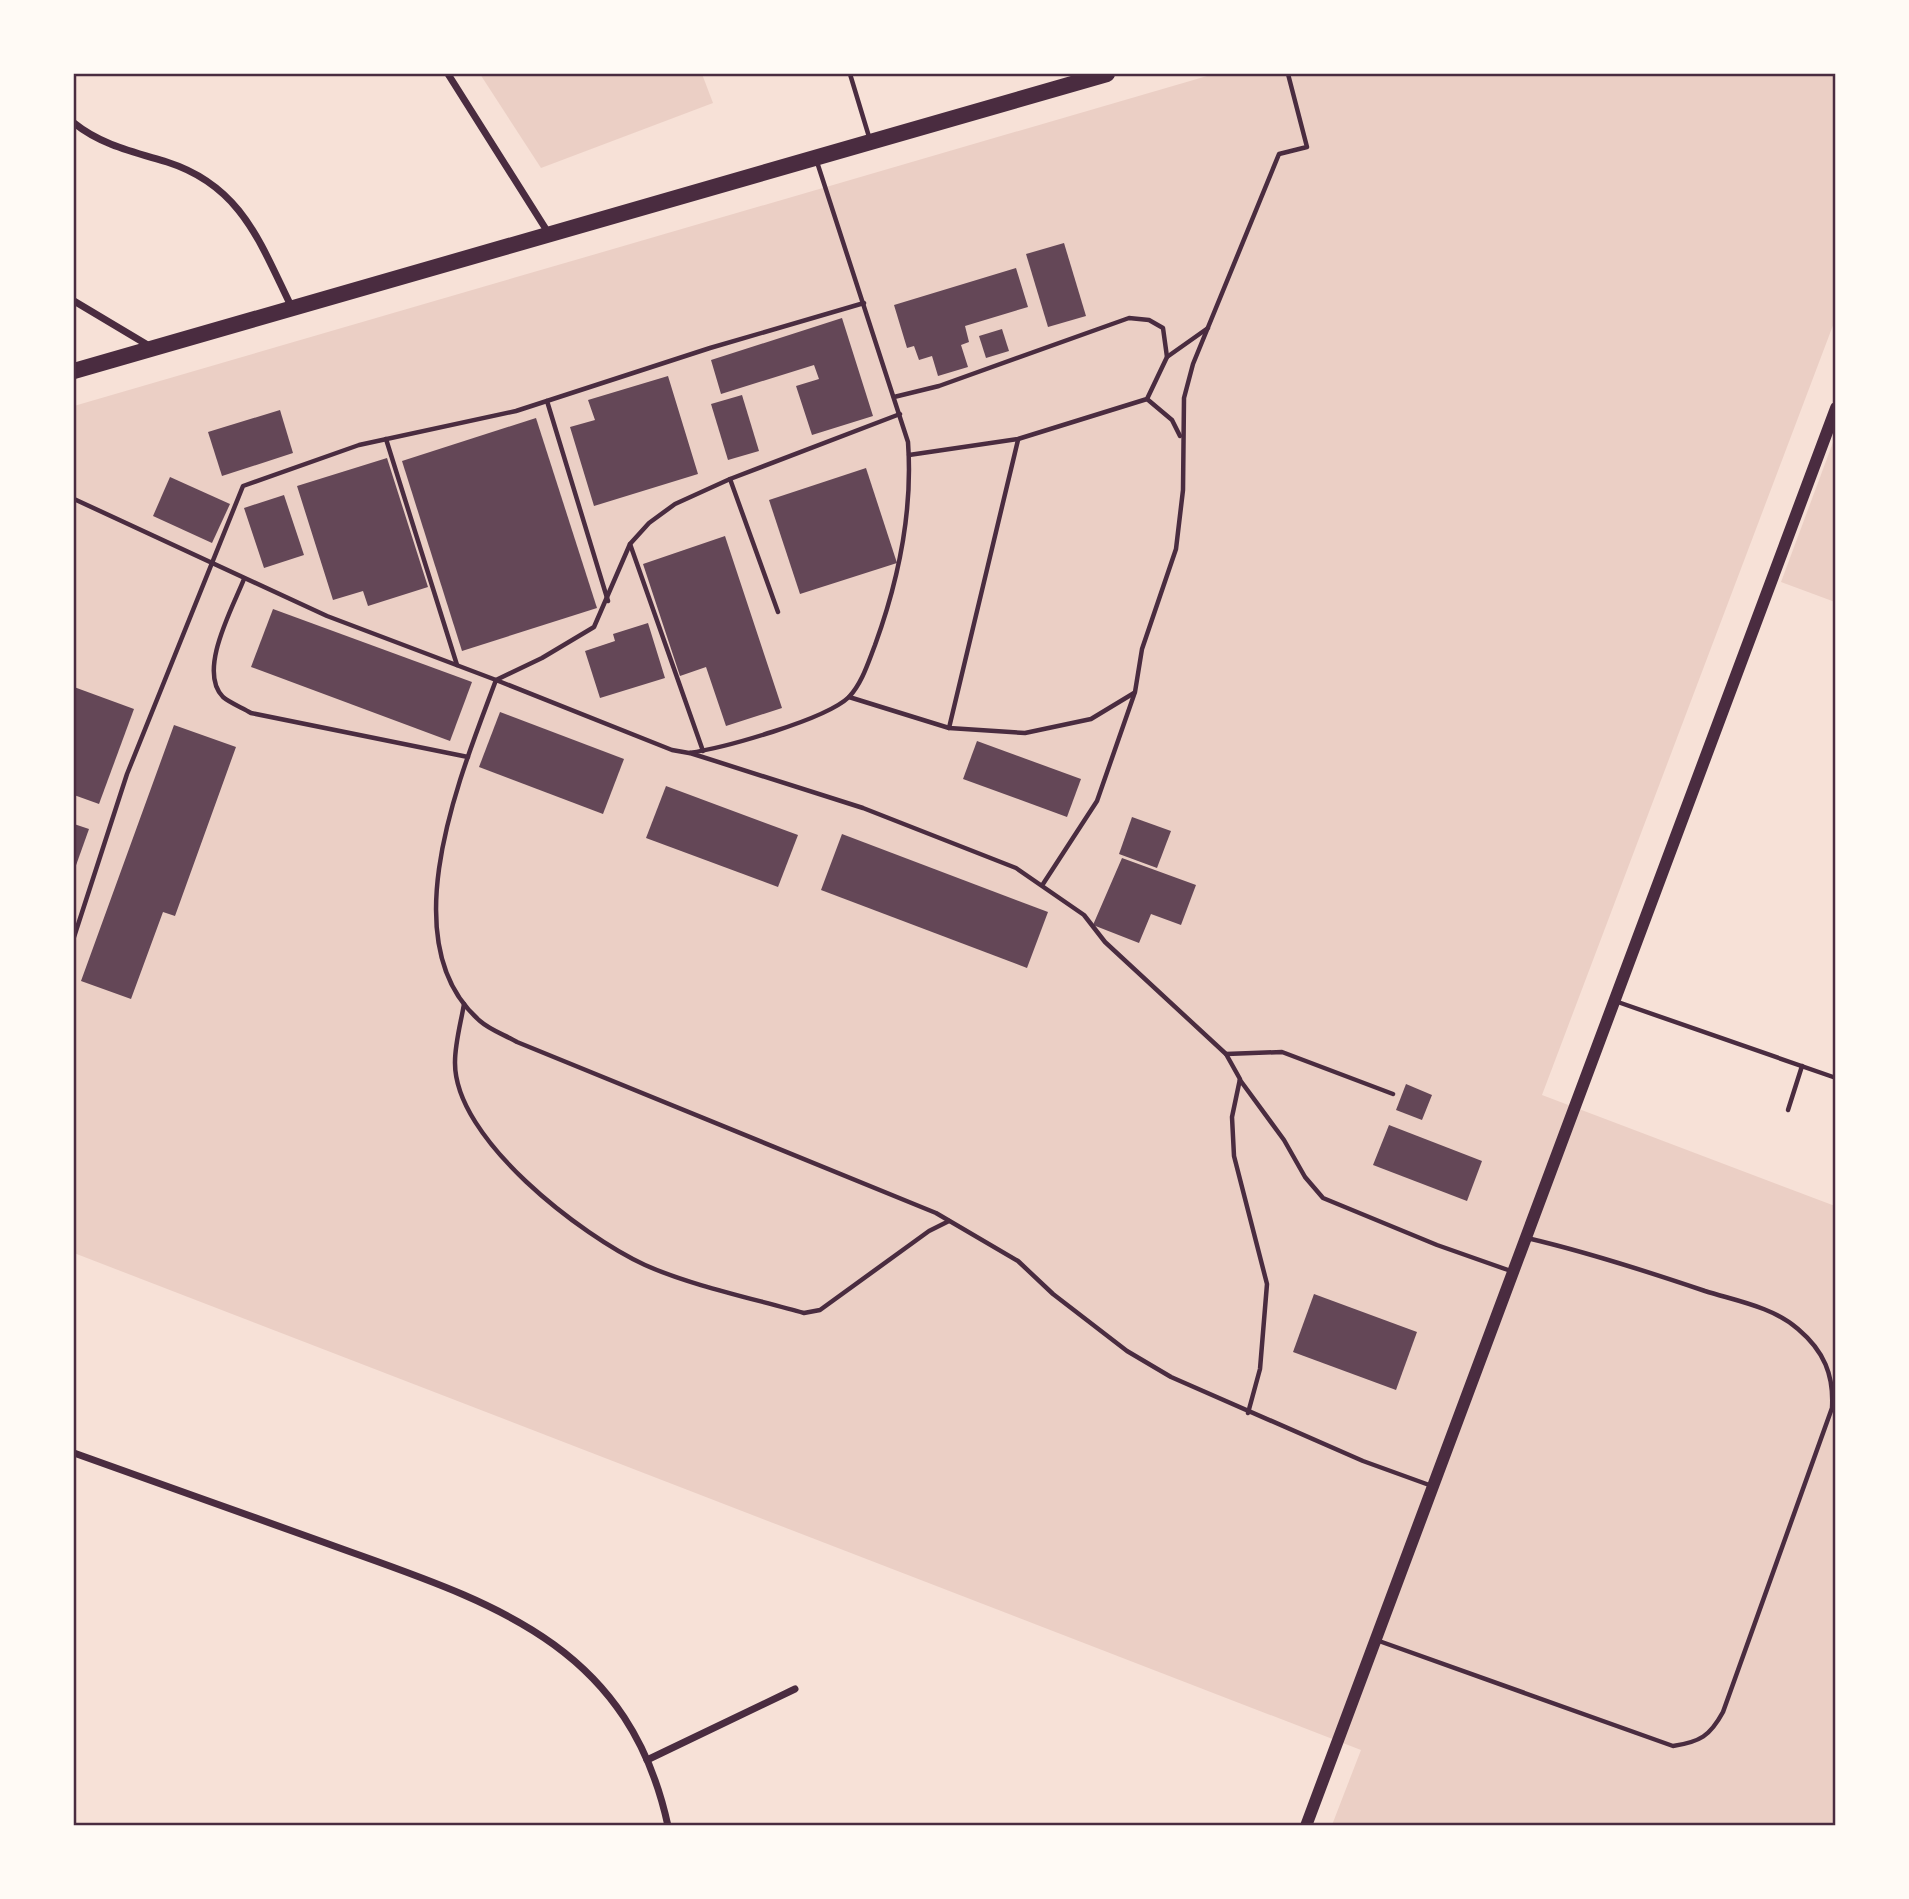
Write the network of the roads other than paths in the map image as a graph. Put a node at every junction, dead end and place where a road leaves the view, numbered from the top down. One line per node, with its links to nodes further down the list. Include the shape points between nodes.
1 (448, 74): 8 (street)
2 (850, 74): 6 (lane)
3 (1107, 74): 6 (main road)
4 (1288, 74): 12 (lane, via 1307,147 1279,154)
5 (74, 123): 11 (street, via 90,136 175,165 219,188 250,222)
6 (871, 141): 7 (main road)
7 (815, 158): 8 (main road); 10 (lane)
8 (549, 234): 11 (main road)
9 (74, 301): 13 (street)
10 (864, 303): 16 (lane); 18 (lane)
11 (292, 308): 13 (main road)
12 (1209, 327): 14 (lane); 23 (lane, via 1184,398)
13 (154, 349): 15 (main road)
14 (1167, 357): 16 (lane, via 1163,328 1149,320 1129,318 939,386); 17 (lane)
15 (74, 371)
16 (894, 397): 20 (lane)
17 (1147, 399): 22 (lane); 23 (lane, via 1172,420)
18 (547, 401): 21 (lane); 30 (lane)
19 (1836, 408): 42 (street)
20 (900, 414): 24 (lane); 25 (lane)
21 (386, 439): 28 (lane, via 243,486); 32 (lane)
22 (1018, 439): 24 (lane); 36 (lane)
23 (1182, 440): 34 (lane, via 1177,549 1142,649)
24 (909, 455): 35 (lane, via 901,559 866,668)
25 (730, 479): 27 (lane, via 675,504); 31 (lane)
26 (74, 499): 28 (lane)
27 (630, 544): 30 (lane); 37 (lane)
28 (209, 564): 29 (lane); 41 (lane, via 127,774)
29 (244, 579): 32 (lane); 39 (lane, via 216,647 212,673 222,696 251,713)
30 (608, 602): 33 (lane, via 594,627)
31 (778, 612)
32 (457, 665): 33 (lane)
33 (496, 680): 38 (lane); 39 (lane)
34 (1135, 692): 36 (lane, via 1091,719 1025,733); 40 (lane, via 1097,801)
35 (849, 697): 36 (lane); 37 (lane, via 829,711)
36 (949, 728)
37 (703, 751): 38 (lane)
38 (689, 753): 40 (lane, via 863,808 988,855)
39 (468, 757): 43 (lane, via 444,843 437,891 440,958)
40 (1042, 884): 44 (lane, via 1084,915 1105,942)
41 (74, 937)
42 (1613, 1001): 45 (lane); 51 (street)
43 (464, 1004): 50 (lane, via 481,1022 517,1042); 50 (lane, via 454,1063 463,1096 486,1142 548,1202 646,1266 804,1312 820,1310 929,1231)
44 (1226, 1054): 47 (lane); 48 (lane, via 1282,1052)
45 (1802, 1066): 46 (lane); 49 (lane)
46 (1836, 1078)
47 (1240, 1079): 52 (lane, via 1322,1198); 53 (lane, via 1232,1117 1234,1156 1267,1283 1259,1369)
48 (1393, 1094)
49 (1788, 1110)
50 (950, 1221): 53 (lane, via 1018,1261 1127,1351)
51 (1524, 1237): 52 (street); 56 (lane, via 1591,1253 1774,1313 1802,1333 1827,1364 1833,1385 1832,1408 1723,1712 1713,1732 1698,1742 1673,1746)
52 (1511, 1271): 55 (street)
53 (1248, 1413): 55 (lane)
54 (74, 1452): 58 (street, via 432,1581 523,1621 569,1655 605,1691)
55 (1432, 1486): 56 (street)
56 (1374, 1640): 60 (street)
57 (795, 1689): 58 (street)
58 (647, 1760): 59 (street)
59 (668, 1825)
60 (1306, 1825)

